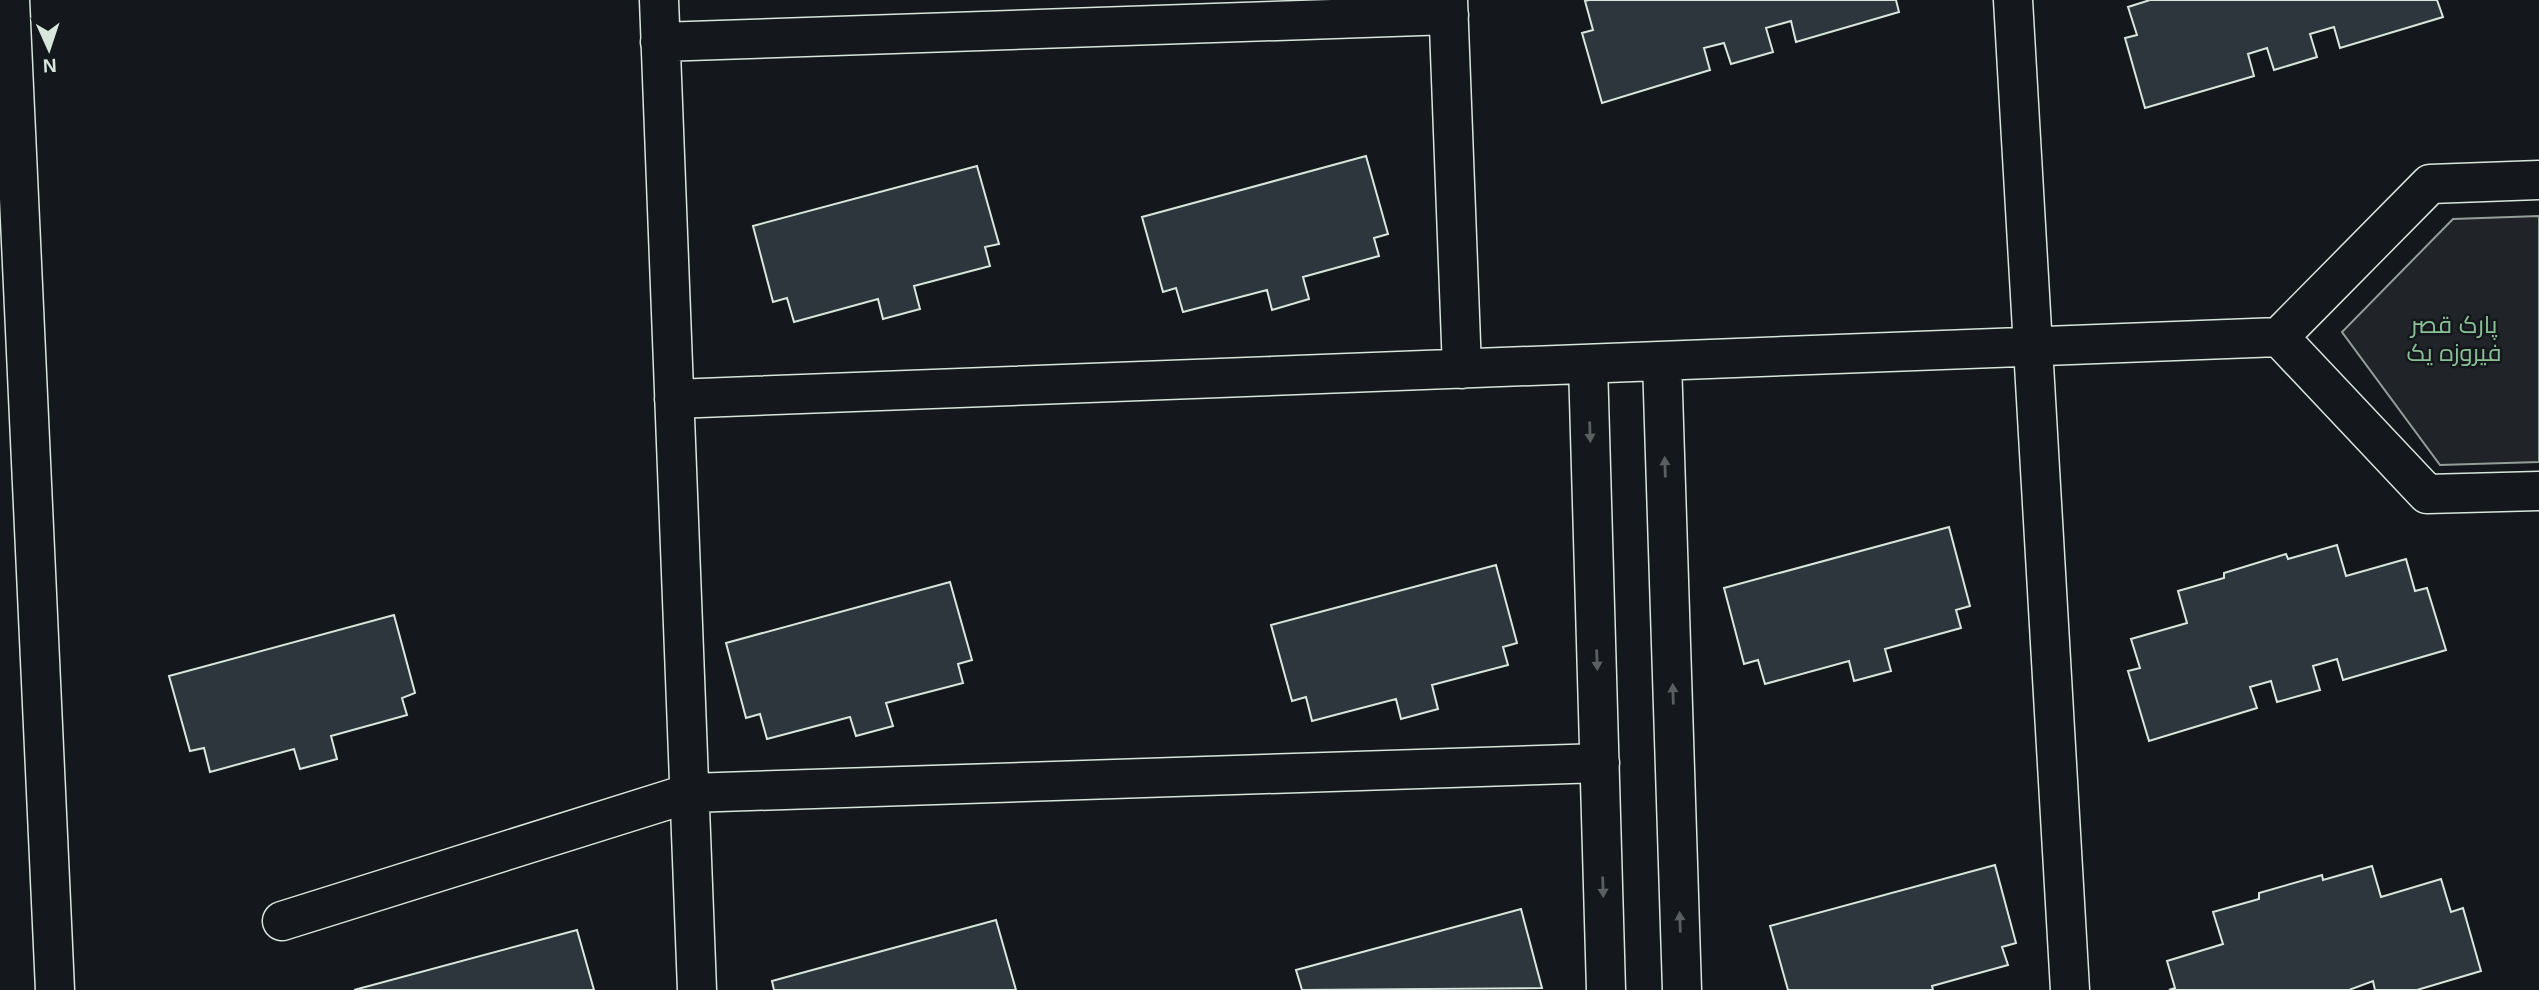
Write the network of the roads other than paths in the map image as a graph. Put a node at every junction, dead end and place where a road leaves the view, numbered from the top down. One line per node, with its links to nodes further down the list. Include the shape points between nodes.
1 (10, 0): 17 (street)
2 (659, 0): 5 (street)
3 (2013, 0): 8 (street)
4 (1449, 7): 5 (street); 11 (street)
5 (660, 42): 12 (street)
6 (2539, 180): 7 (street, via 2430,184)
7 (2279, 337): 8 (street); 13 (street, via 2427,494)
8 (2033, 347): 9 (street); 21 (street)
9 (1662, 361): 10 (street); 20 (street, one-way to 9)
10 (1588, 364): 11 (street); 14 (street, one-way to 14)
11 (1462, 369): 12 (street)
12 (674, 399): 15 (street)
13 (2539, 491)
14 (1600, 763): 15 (street); 19 (street, one-way to 19)
15 (690, 793): 16 (street); 18 (street)
16 (282, 921)
17 (55, 990)
18 (697, 990)
19 (1606, 990)
20 (1682, 990)
21 (2070, 990)

